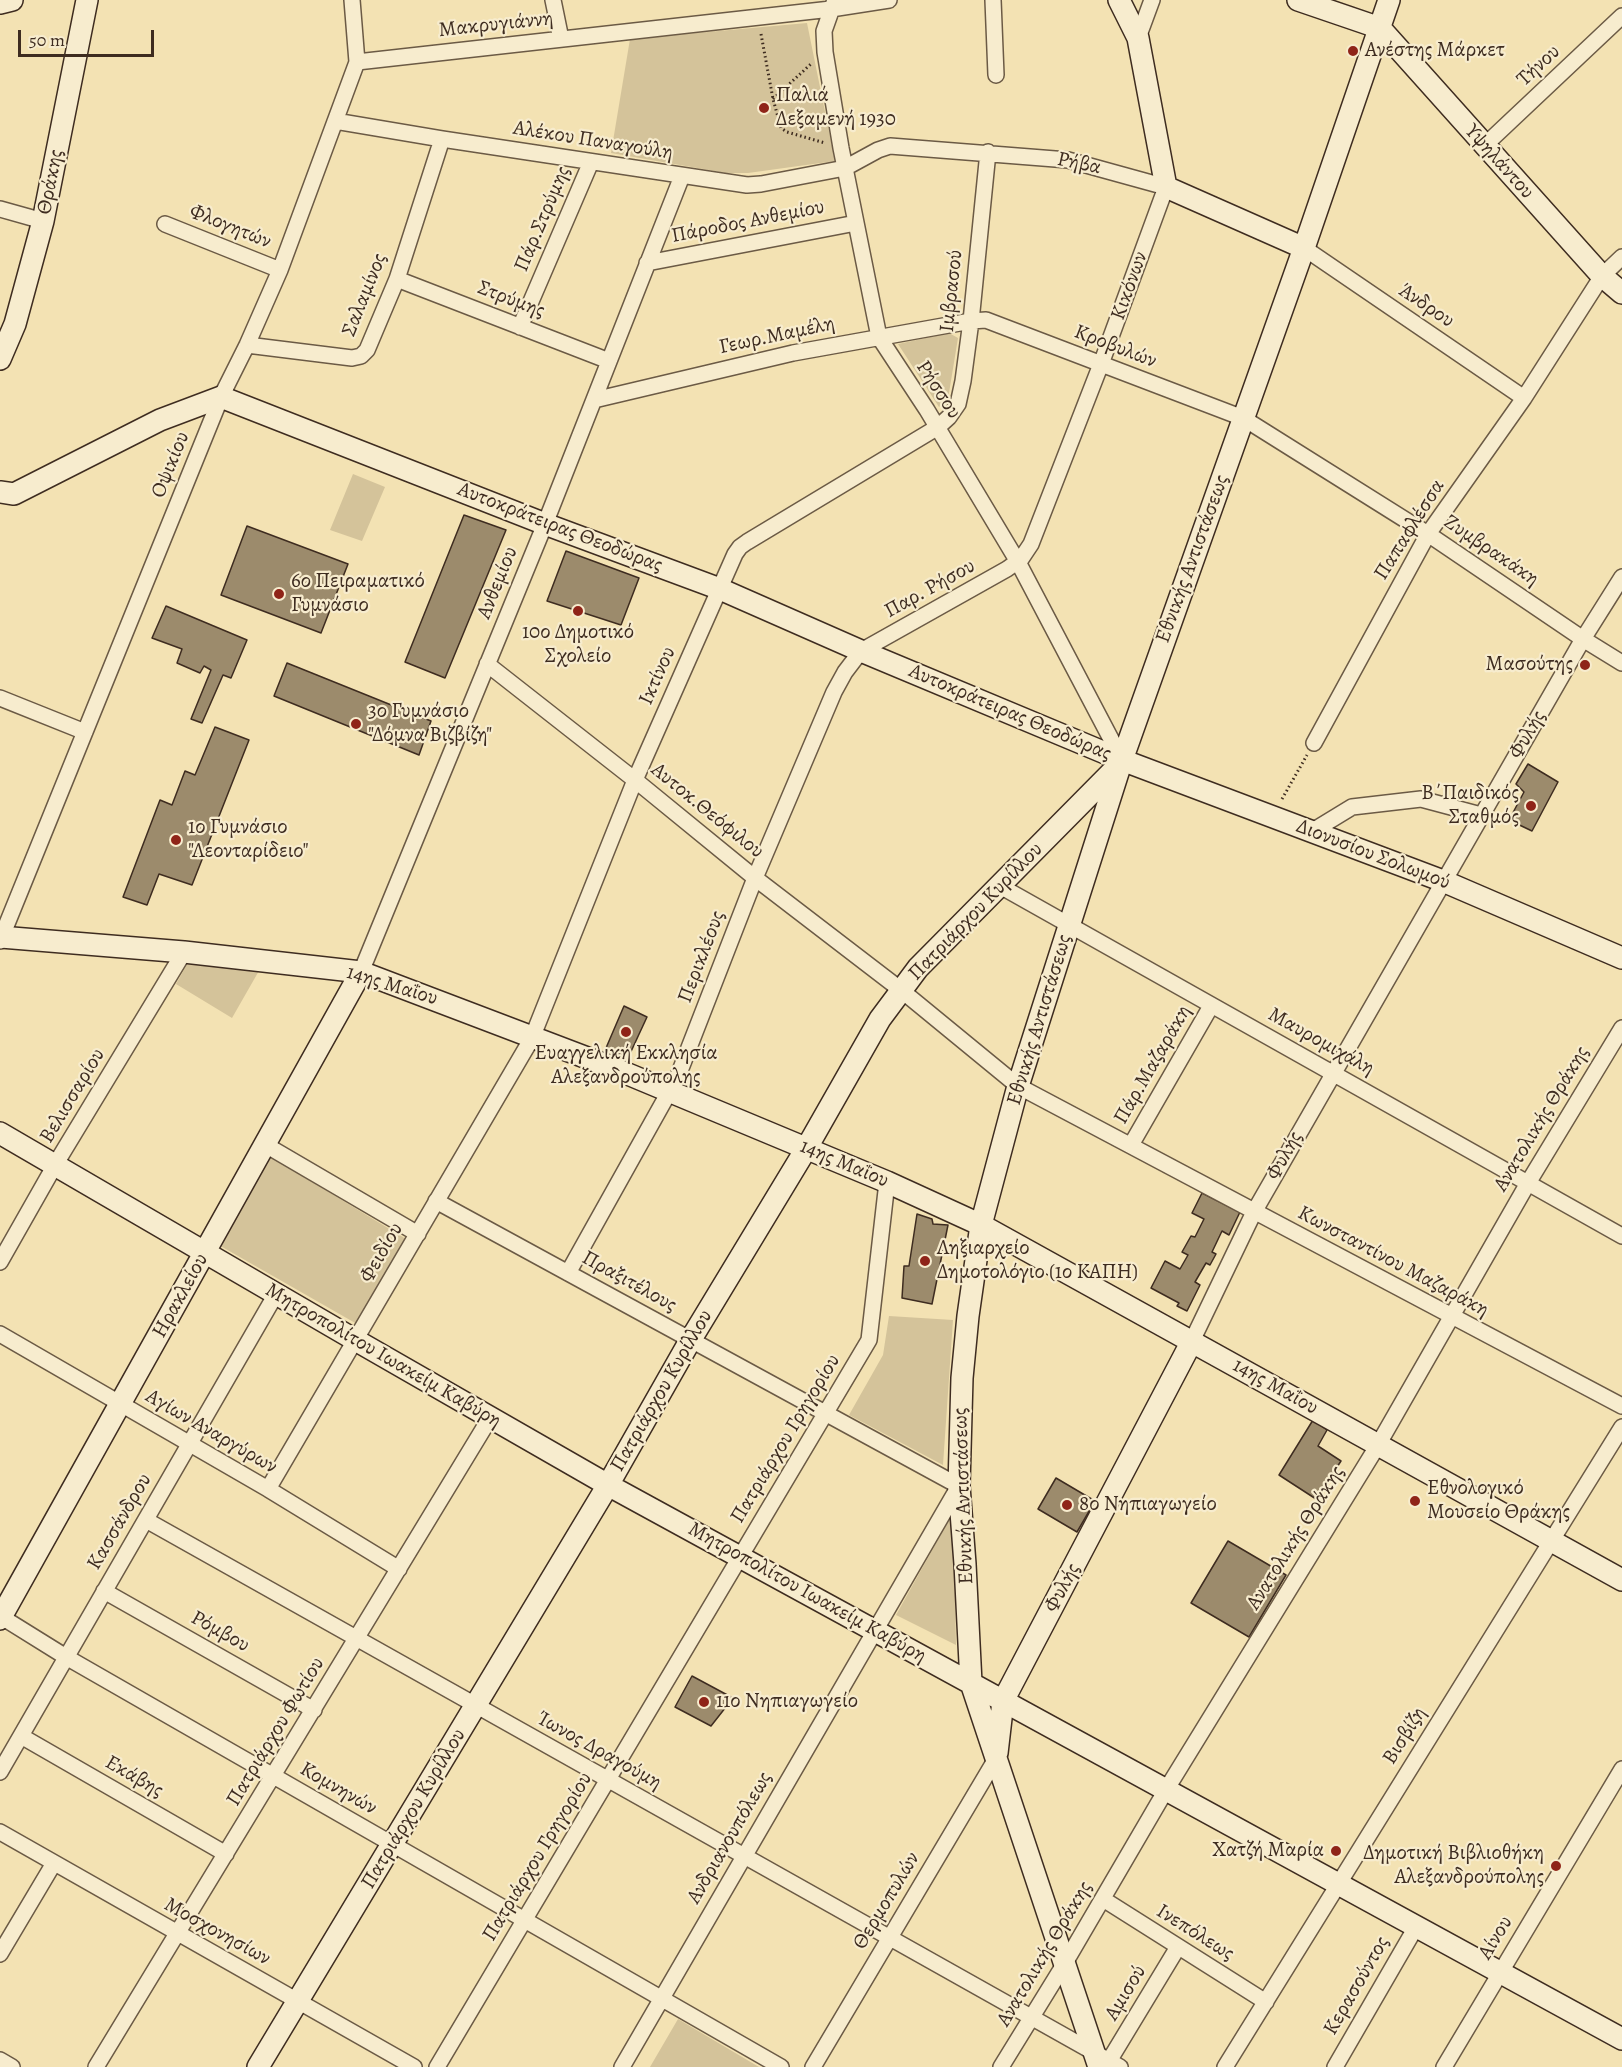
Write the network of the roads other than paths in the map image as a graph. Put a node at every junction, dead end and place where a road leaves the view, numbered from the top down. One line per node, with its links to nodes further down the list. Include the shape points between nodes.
1 (12, 0): 11 (street)
2 (87, 0): 28 (street, Θράκης)
3 (352, 0): 17 (street, Οψικίου)
4 (553, 0): 16 (street)
5 (889, 0): 12 (street, Μακρυγιάννη)
6 (993, 0): 18 (street)
7 (1119, 0): 15 (street)
8 (1152, 0): 15 (street)
9 (1298, 0): 14 (street)
10 (1389, 0): 14 (street, Εθνικής Αντιστάσεως)
11 (0, 3)
12 (833, 5): 16 (street, Μακρυγιάννη); 24 (street, Ρήσσου, via 824,31 825,51)
13 (1622, 16): 21 (street, Τήνου)
14 (1380, 28): 21 (street, Υψηλάντου); 31 (street, Εθνικής Αντιστάσεως)
15 (1138, 38): 26 (street)
16 (561, 39): 17 (street, Μακρυγιάννη)
17 (357, 62): 19 (street, Οψικίου)
18 (996, 75)
19 (335, 121): 20 (street, Αλέκου Παναγούλη); 34 (street, Οψικίου)
20 (442, 139): 23 (street, Αλέκου Παναγούλη); 36 (street, Σαλαμίνος)
21 (1484, 146): 35 (street, Υψηλάντου)
22 (988, 152): 24 (street, Ρήβα, via 885,146); 26 (street, Ρήβα, via 1076,161); 38 (street, Ιμβρασού)
23 (591, 162): 25 (street, Αλέκου Παναγούλη); 39 (street, Πάρ.Στρύμης)
24 (845, 168): 25 (street, Αλέκου Παναγούλη, via 754,185); 29 (street, Ρήσσου)
25 (682, 176): 33 (street, Ανθεμίου)
26 (1166, 187): 31 (street, Ρήβα); 44 (street, Κικόνων)
27 (0, 209): 28 (street)
28 (43, 221): 42 (street, Θράκης, via 15,324)
29 (856, 223): 33 (street, Πάροδος Ανθεμίου); 40 (street, Ρήσσου)
30 (165, 224): 34 (street, Φλογητών)
31 (1304, 248): 46 (street, Άνδρου); 48 (street, Εθνικής Αντιστάσεως)
32 (1622, 257): 35 (street, Παπαφλέσσα)
33 (647, 263): 43 (street, Ανθεμίου)
34 (280, 270): 41 (street, Οψικίου)
35 (1602, 276): 37 (street, Υψηλάντου); 46 (street, Παπαφλέσσα)
36 (397, 279): 39 (street, Στρύμης); 41 (street, Σαλαμίνος, via 361,356)
37 (1622, 293)
38 (971, 321): 40 (street, Γεωρ.Μαμέλη); 44 (street, Κροβυλών, via 986,320); 49 (street, Ιμβρασού, via 958,405)
39 (520, 327): 43 (street, Στρύμης)
40 (879, 337): 47 (street, Γεωρ.Μαμέλη); 49 (street, Ρήσσου)
41 (247, 345): 45 (street, Οψικίου)
42 (0, 359)
43 (609, 361): 47 (street, Ανθεμίου)
44 (1101, 364): 48 (street, Κροβυλών); 53 (street, Κικόνων, via 1040,525)
45 (221, 397): 50 (street, via 160,420 14,494); 51 (street, Αυτοκράτειρας Θεοδώρας); 61 (street, Οψικίου)
46 (1524, 398): 52 (street, Παπαφλέσσα)
47 (594, 400): 51 (street, Ανθεμίου)
48 (1243, 418): 52 (street, Ζυμβρακάκη); 63 (street, Εθνικής Αντιστάσεως)
49 (938, 427): 53 (street, Ρήσσου); 55 (street, Ικτίνου, via 740,547)
50 (0, 492)
51 (545, 524): 55 (street, Αυτοκράτειρας Θεοδώρας); 59 (street, Ανθεμίου)
52 (1428, 534): 56 (street, Ζυμβρακάκη); 62 (street, Παπαφλέσσα)
53 (1018, 562): 57 (street, Παρ. Ρήσου); 63 (street, Ρήσσου)
54 (1622, 577): 56 (street, Φυλής)
55 (720, 589): 57 (street, Αυτοκράτειρας Θεοδώρας); 64 (street, Ικτίνου)
56 (1583, 639): 58 (street, Ζυμβρακάκη); 65 (street, Φυλής)
57 (861, 651): 63 (street, Αυτοκράτειρας Θεοδώρας); 67 (street, Περικλέους, via 834,692)
58 (1622, 663)
59 (487, 664): 64 (street, Αυτοκ.Θεόφιλου); 74 (street, Ανθεμίου)
60 (0, 698): 61 (street)
61 (85, 732): 71 (street, Οψικίου)
62 (1314, 743)
63 (1122, 760): 66 (street, Διονυσίου Σολωμού); 69 (street, Πατριάρχου Κυρίλλου); 70 (street, Εθνικής Αντιστάσεως)
64 (635, 780): 67 (street, Αυτοκ.Θεόφιλου); 78 (street, Ικτίνου)
65 (1481, 815): 66 (street, via 1421,800 1352,807); 68 (street, Φυλής)
66 (1311, 832): 68 (street, Διονυσίου Σολωμού)
67 (755, 878): 75 (street, Αυτοκ.Θεόφιλου); 81 (street, Περικλέους)
68 (1443, 881): 73 (street, Διονυσίου Σολωμού); 79 (street, Φυλής)
69 (1000, 886): 70 (street, Μαυρομιχάλη); 75 (street, Πατριάρχου Κυρίλλου, via 923,962)
70 (1069, 925): 76 (street, Μαυρομιχάλη); 80 (street, Εθνικής Αντιστάσεως)
71 (1, 939): 72 (street, 14ης Μαΐου)
72 (184, 952): 74 (street, 14ης Μαΐου); 86 (street, Βελισσαρίου)
73 (1622, 958)
74 (361, 972): 78 (street, 14ης Μαΐου); 83 (street, Ηρακλείου)
75 (901, 990): 80 (street, Αυτοκ.Θεόφιλου); 85 (street, Πατριάρχου Κυρίλλου, via 880,1019)
76 (1211, 1006): 79 (street, Μαυρομιχάλη); 84 (street, Πάρ.Μαζαράκη)
77 (1622, 1028): 88 (street, Ανατολικής Θράκης)
78 (532, 1038): 81 (street, 14ης Μαΐου); 89 (street, Φειδίου)
79 (1333, 1072): 88 (street, Μαυρομιχάλη); 90 (street, Φυλής)
80 (1018, 1086): 84 (street, Κωνσταντίνου Μαζαράκη); 91 (street, Εθνικής Αντιστάσεως)
81 (670, 1092): 85 (street, 14ης Μαΐου); 96 (street, Περικλέους)
82 (0, 1133): 86 (street, Μητροπολίτου Ιωακείμ Καβύρη)
83 (264, 1144): 92 (street); 94 (street, Ηρακλείου)
84 (1131, 1145): 90 (street, Κωνσταντίνου Μαζαράκη)
85 (806, 1149): 87 (street, 14ης Μαΐου); 100 (street, Πατριάρχου Κυρίλλου)
86 (55, 1165): 94 (street, Μητροπολίτου Ιωακείμ Καβύρη); 95 (street, Βελισσαρίου)
87 (887, 1182): 91 (street, 14ης Μαΐου); 105 (street, Πατριάρχου Γρηγορίου, via 869,1340)
88 (1528, 1183): 93 (street, Μαυρομιχάλη); 98 (street, Ανατολικής Θράκης)
89 (436, 1201): 92 (street, Φειδίου); 96 (street, Πραξιτέλους)
90 (1254, 1212): 98 (street, Κωνσταντίνου Μαζαράκη); 102 (street, Φυλής)
91 (981, 1224): 102 (street, 14ης Μαΐου); 111 (street, Εθνικής Αντιστάσεως, via 962,1378)
92 (418, 1234): 101 (street, Φειδίου)
93 (1622, 1236)
94 (205, 1253): 97 (street, Μητροπολίτου Ιωακείμ Καβύρη); 103 (street, Ηρακλείου)
95 (0, 1262)
96 (568, 1273): 100 (street, Πραξιτέλους)
97 (276, 1294): 101 (street, Μητροπολίτου Ιωακείμ Καβύρη); 108 (street, Κασσάνδρου)
98 (1450, 1316): 104 (street, Κωνσταντίνου Μαζαράκη); 109 (street, Ανατολικής Θράκης)
99 (0, 1335): 103 (street, Αγίων Αναργύρων)
100 (691, 1340): 105 (street, Πραξιτέλους); 110 (street, Πατριάρχου Κυρίλλου)
101 (357, 1341): 106 (street, Μητροπολίτου Ιωακείμ Καβύρη); 112 (street, Φειδίου)
102 (1192, 1341): 109 (street, 14ης Μαΐου); 124 (street, Φυλής)
103 (120, 1405): 108 (street, Αγίων Αναργύρων); 119 (street, Ηρακλείου)
104 (1622, 1406)
105 (826, 1413): 111 (street, Πραξιτέλους); 115 (street, Πατριάρχου Γρηγορίου)
106 (490, 1418): 110 (street, Μητροπολίτου Ιωακείμ Καβύρη); 116 (street, Πατριάρχου Φωτίου)
107 (1622, 1427): 114 (street, Βισβίζη)
108 (189, 1444): 112 (street, Αγίων Αναργύρων); 113 (street, Κασσάνδρου)
109 (1378, 1445): 114 (street, 14ης Μαΐου); 133 (street, Ανατολικής Θράκης)
110 (608, 1485): 115 (street, Μητροπολίτου Ιωακείμ Καβύρη); 125 (street, Πατριάρχου Κυρίλλου)
111 (959, 1486): 120 (street, Ανδριανουπόλεως); 123 (street, Εθνικής Αντιστάσεως)
112 (268, 1489): 116 (street, Αγίων Αναργύρων)
113 (146, 1520): 118 (street, Κασσάνδρου); 121 (street, Ίωνος Δραγούμη)
114 (1552, 1540): 117 (street, 14ης Μαΐου); 139 (street, Βισβίζη)
115 (740, 1557): 120 (street, Μητροπολίτου Ιωακείμ Καβύρη); 132 (street, Πατριάρχου Γρηγορίου)
116 (399, 1569): 121 (street, Πατριάρχου Φωτίου)
117 (1622, 1580)
118 (104, 1591): 122 (street, Κασσάνδρου); 126 (street, Ρόμβου)
119 (0, 1618): 122 (street, Κομνηνών)
120 (875, 1630): 123 (street, Μητροπολίτου Ιωακείμ Καβύρη); 137 (street, Ανδριανουπόλεως)
121 (358, 1638): 125 (street, Ίωνος Δραγούμη); 126 (street, Πατριάρχου Φωτίου)
122 (66, 1657): 127 (street, Κασσάνδρου); 131 (street, Κομνηνών)
123 (971, 1683): 124 (street, Μητροπολίτου Ιωακείμ Καβύρη); 128 (street, Εθνικής Αντιστάσεως)
124 (1004, 1701): 128 (street, Φυλής); 133 (street, Μητροπολίτου Ιωακείμ Καβύρη)
125 (476, 1706): 132 (street, Ίωνος Δραγούμη); 135 (street, Πατριάρχου Κυρίλλου)
126 (314, 1710): 131 (street, Πατριάρχου Φωτίου)
127 (21, 1736): 130 (street, Κασσάνδρου); 136 (street, Εκάβης)
128 (997, 1757): 144 (street, Θερμοπυλών); 147 (street, Εθνικής Αντιστάσεως)
129 (1622, 1769): 148 (street, Αίνου)
130 (0, 1772)
131 (274, 1776): 135 (street, Κομνηνών); 136 (street, Πατριάρχου Φωτίου)
132 (608, 1780): 137 (street, Ίωνος Δραγούμη); 141 (street, Πατριάρχου Γρηγορίου)
133 (1166, 1790): 139 (street, Μητροπολίτου Ιωακείμ Καβύρη); 140 (street, Ανατολικής Θράκης)
134 (0, 1832): 138 (street, Μοσχονησίων)
135 (392, 1845): 141 (street, Κομνηνών); 150 (street, Πατριάρχου Κυρίλλου)
136 (226, 1854): 143 (street, Πατριάρχου Φωτίου)
137 (744, 1856): 144 (street, Ίωνος Δραγούμη); 149 (street, Ανδριανουπόλεως)
138 (54, 1863): 143 (street, Μοσχονησίων); 146 (street)
139 (1338, 1884): 142 (street, Μητροπολίτου Ιωακείμ Καβύρη); 151 (street, Βισβίζη)
140 (1103, 1899): 145 (street, Ινεπόλεως); 147 (street, Ανατολικής Θράκης)
141 (524, 1921): 149 (street, Κομνηνών); 160 (street, Πατριάρχου Γρηγορίου)
142 (1416, 1927): 148 (street, Μητροπολίτου Ιωακείμ Καβύρη); 166 (street, Κερασούντος)
143 (177, 1933): 150 (street, Μοσχονησίων); 157 (street, Πατριάρχου Φωτίου)
144 (889, 1938): 152 (street, Ίωνος Δραγούμη); 163 (street, Θερμοπυλών)
145 (1178, 1947): 151 (street, Ινεπόλεως); 155 (street, Αμισού)
146 (0, 1954)
147 (1065, 1964): 152 (street, Ανατολικής Θράκης); 155 (street, Εθνικής Αντιστάσεως)
148 (1500, 1972): 153 (street, Μητροπολίτου Ιωακείμ Καβύρη); 167 (street, Αίνου)
149 (661, 2000): 161 (street, Ανδριανουπόλεως); 162 (street, Κομνηνών)
150 (298, 2001): 158 (street, Πατριάρχου Κυρίλλου); 159 (street, Μοσχονησίων)
151 (1266, 2002): 165 (street, Βισβίζη)
152 (1032, 2018): 155 (street, Ίωνος Δραγούμη); 164 (street, Ανατολικής Θράκης)
153 (1622, 2039)
154 (0, 2060): 156 (street)
155 (1106, 2062)
156 (12, 2067)
157 (96, 2067)
158 (258, 2067)
159 (414, 2067)
160 (437, 2067)
161 (622, 2067)
162 (781, 2067)
163 (813, 2067)
164 (1001, 2067)
165 (1225, 2067)
166 (1335, 2067)
167 (1444, 2067)

